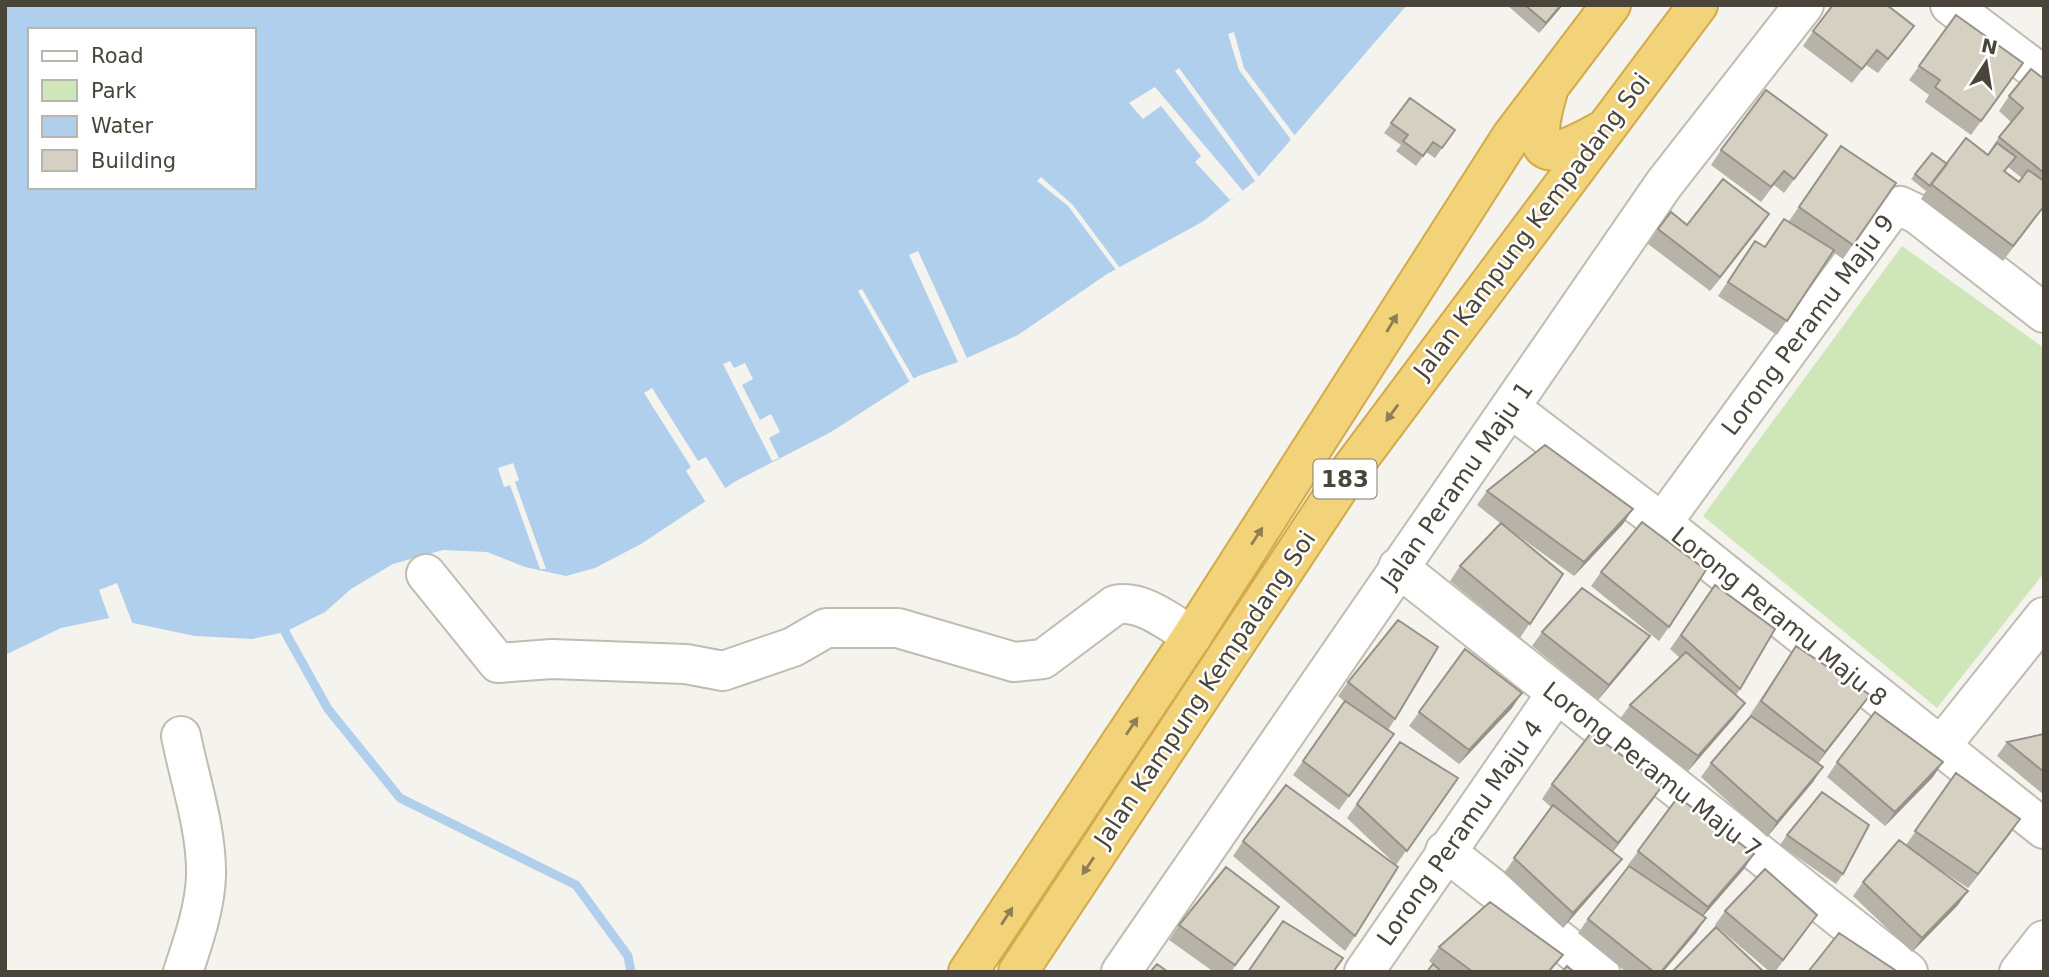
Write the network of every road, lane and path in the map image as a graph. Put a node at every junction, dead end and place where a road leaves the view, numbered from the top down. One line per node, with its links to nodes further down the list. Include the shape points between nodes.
1 (1611, 5): 6 (highway, Jalan Kampung Kempadang Soi / 183)
2 (1698, 5): 7 (highway, Jalan Kampung Kempadang Soi / 183)
3 (1804, 5): 9 (street, Jalan Peramu Maju 1, via 1664,184)
4 (1950, 5): 5 (street)
5 (2043, 74)
6 (1550, 82): 7 (highway, via 1539,130 1539,141 1546,150 1558,153); 14 (highway, Jalan Kampung Kempadang Soi / 183, one-way to 6)
7 (1606, 129): 23 (highway, Jalan Kampung Kempadang Soi / 183, one-way to 23, via 1349,472)
8 (2044, 313): 10 (street, Lorong Peramu Maju 9, via 1917,214 1900,206 1887,215)
9 (1511, 409): 10 (street, Lorong Peramu Maju 8); 11 (street, Jalan Peramu Maju 1)
10 (1662, 523): 17 (street, Lorong Peramu Maju 8)
11 (1398, 568): 15 (street, Lorong Peramu Maju 7); 24 (street, Jalan Peramu Maju 1)
12 (426, 574): 14 (street, via 498,663 552,659 686,664 723,671 793,647 826,628 898,628 1014,662 1042,659 1115,605 1126,602)
13 (2044, 617): 17 (street)
14 (1192, 636): 22 (highway, Jalan Kampung Kempadang Soi / 183, one-way to 14)
15 (1556, 694): 19 (street, Lorong Peramu Maju 4); 27 (street, Lorong Peramu Maju 7)
16 (181, 736): 21 (street, via 206,877)
17 (1941, 746): 18 (street, Lorong Peramu Maju 8)
18 (2044, 829)
19 (1445, 851): 25 (street, Lorong Peramu Maju 4); 26 (street)
20 (2044, 940): 28 (street)
21 (183, 972)
22 (968, 972)
23 (1018, 972)
24 (1121, 972)
25 (1364, 972)
26 (1600, 972)
27 (1908, 972)
28 (2019, 972)

